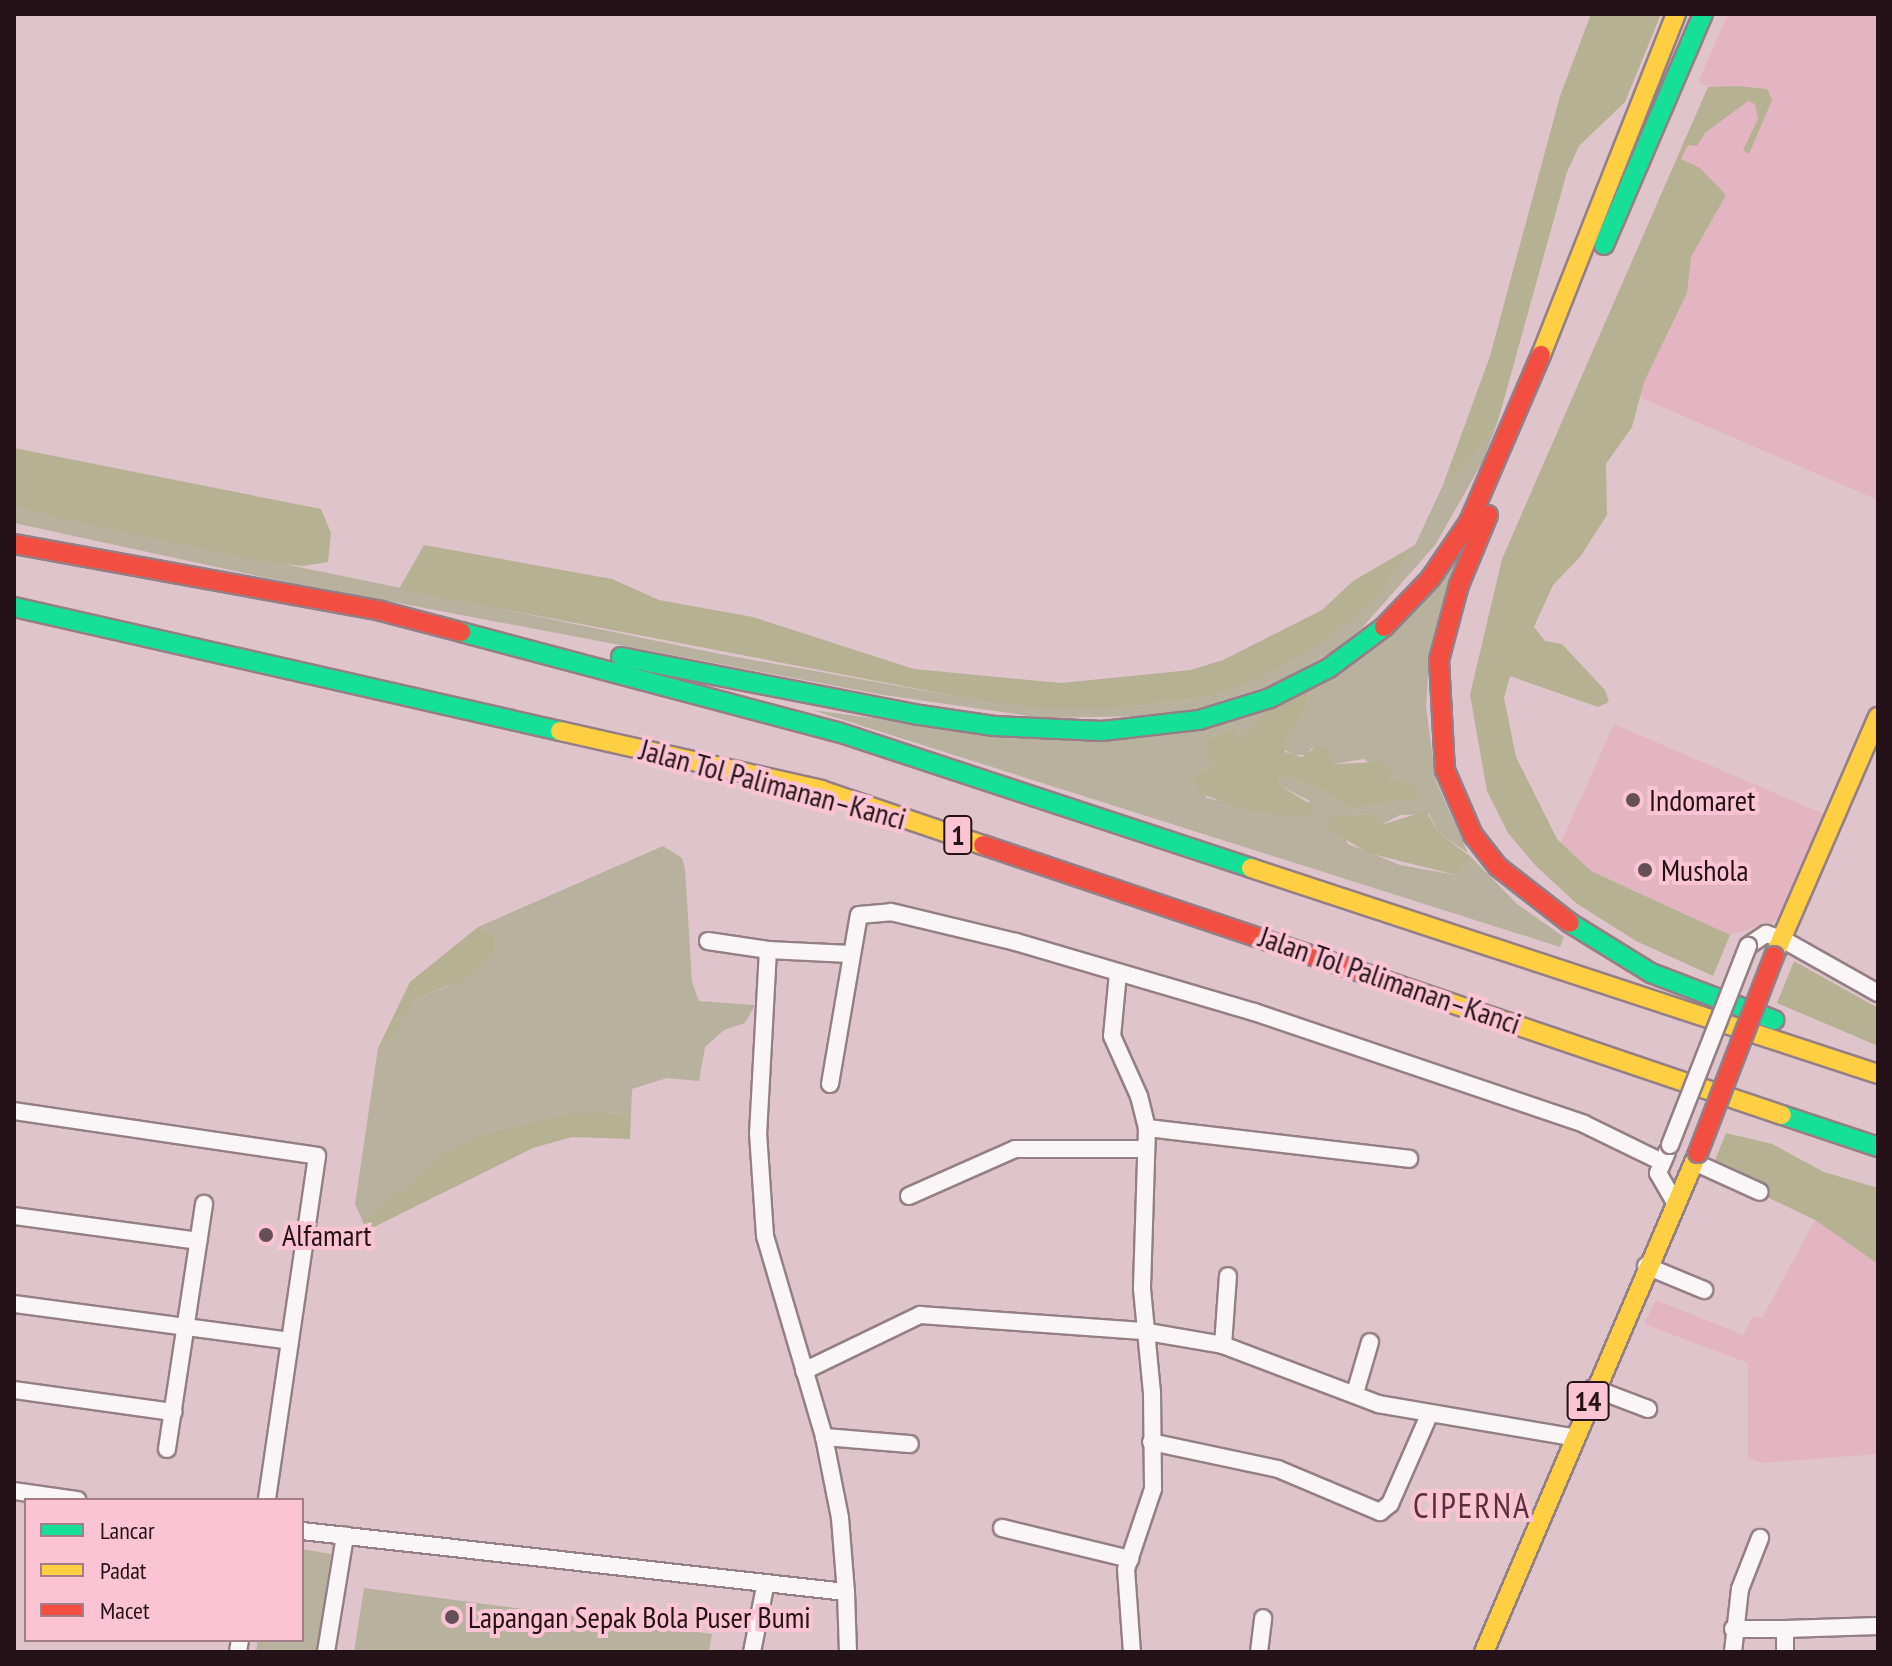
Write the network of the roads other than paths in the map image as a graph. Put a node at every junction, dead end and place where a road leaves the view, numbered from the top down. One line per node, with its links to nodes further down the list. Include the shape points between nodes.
1 (1676, 14): 5 (highway, via 1512,428 1469,522 1430,579 1383,628 1329,668 1270,698 1150,729 994,726)
2 (1703, 14): 13 (highway, via 1459,585 1439,660 1445,770 1473,835 1498,867 1580,931 1651,973)
3 (14, 544): 5 (highway, 1)
4 (14, 607): 18 (highway, Jalan Tol Palimanan–Kanci / 1, via 821,790)
5 (381, 611): 14 (highway, 1, via 852,737)
6 (1878, 717): 8 (highway, 14)
7 (708, 941): 9 (street)
8 (1778, 948): 12 (street); 20 (highway, 14, bridge); 22 (street, bridge, via 1766,934 1748,946)
9 (768, 950): 10 (street); 38 (street, via 759,1167 765,1236)
10 (850, 954): 11 (street, via 862,912 891,912); 15 (street)
11 (1118, 973): 17 (street, via 1112,1036); 22 (street, via 1254,1012 1584,1124)
12 (1878, 993)
13 (1878, 1062)
14 (1878, 1074)
15 (830, 1084)
16 (14, 1111): 35 (street, via 317,1156)
17 (1147, 1128): 19 (street); 21 (street)
18 (1878, 1147)
19 (1146, 1149): 24 (street, via 1015,1149); 34 (street)
20 (1696, 1158): 23 (street); 25 (highway, 14)
21 (1409, 1159)
22 (1662, 1162): 25 (street, via 1659,1183)
23 (1760, 1192)
24 (909, 1196)
25 (1675, 1203): 29 (highway, 14)
26 (204, 1204): 28 (street)
27 (14, 1216): 28 (street)
28 (198, 1241): 33 (street)
29 (1646, 1266): 31 (street); 39 (highway, 14)
30 (1228, 1276): 37 (street)
31 (1704, 1290)
32 (14, 1304): 33 (street)
33 (185, 1327): 35 (street); 43 (street)
34 (1142, 1331): 37 (street); 38 (street, via 920,1315); 47 (street, via 1152,1392)
35 (290, 1341): 52 (street)
36 (1370, 1342): 41 (street)
37 (1223, 1345): 41 (street)
38 (804, 1371): 45 (street)
39 (1593, 1388): 42 (street); 46 (highway, 14)
40 (14, 1390): 43 (street)
41 (1355, 1393): 44 (street)
42 (1648, 1409)
43 (173, 1412): 49 (street)
44 (1429, 1415): 46 (street); 47 (street, via 1390,1504 1380,1512 1278,1469)
45 (824, 1437): 48 (street); 59 (street, via 840,1518)
46 (1572, 1437): 69 (highway, 14)
47 (1151, 1442): 57 (street, via 1153,1489)
48 (910, 1444)
49 (167, 1449)
50 (14, 1491): 51 (street)
51 (63, 1498)
52 (267, 1498)
53 (1002, 1528): 57 (street)
54 (304, 1531): 55 (street)
55 (345, 1536): 58 (street); 64 (street)
56 (1760, 1538): 62 (street, via 1740,1589)
57 (1130, 1559): 67 (street, via 1124,1590)
58 (765, 1587): 59 (street); 65 (street)
59 (846, 1592): 66 (street)
60 (1263, 1618): 68 (street)
61 (1878, 1626): 63 (street)
62 (1733, 1629): 63 (street); 70 (street)
63 (1785, 1629): 71 (street)
64 (326, 1652)
65 (752, 1652)
66 (848, 1652)
67 (1132, 1652)
68 (1259, 1652)
69 (1484, 1652)
70 (1733, 1652)
71 (1785, 1652)

